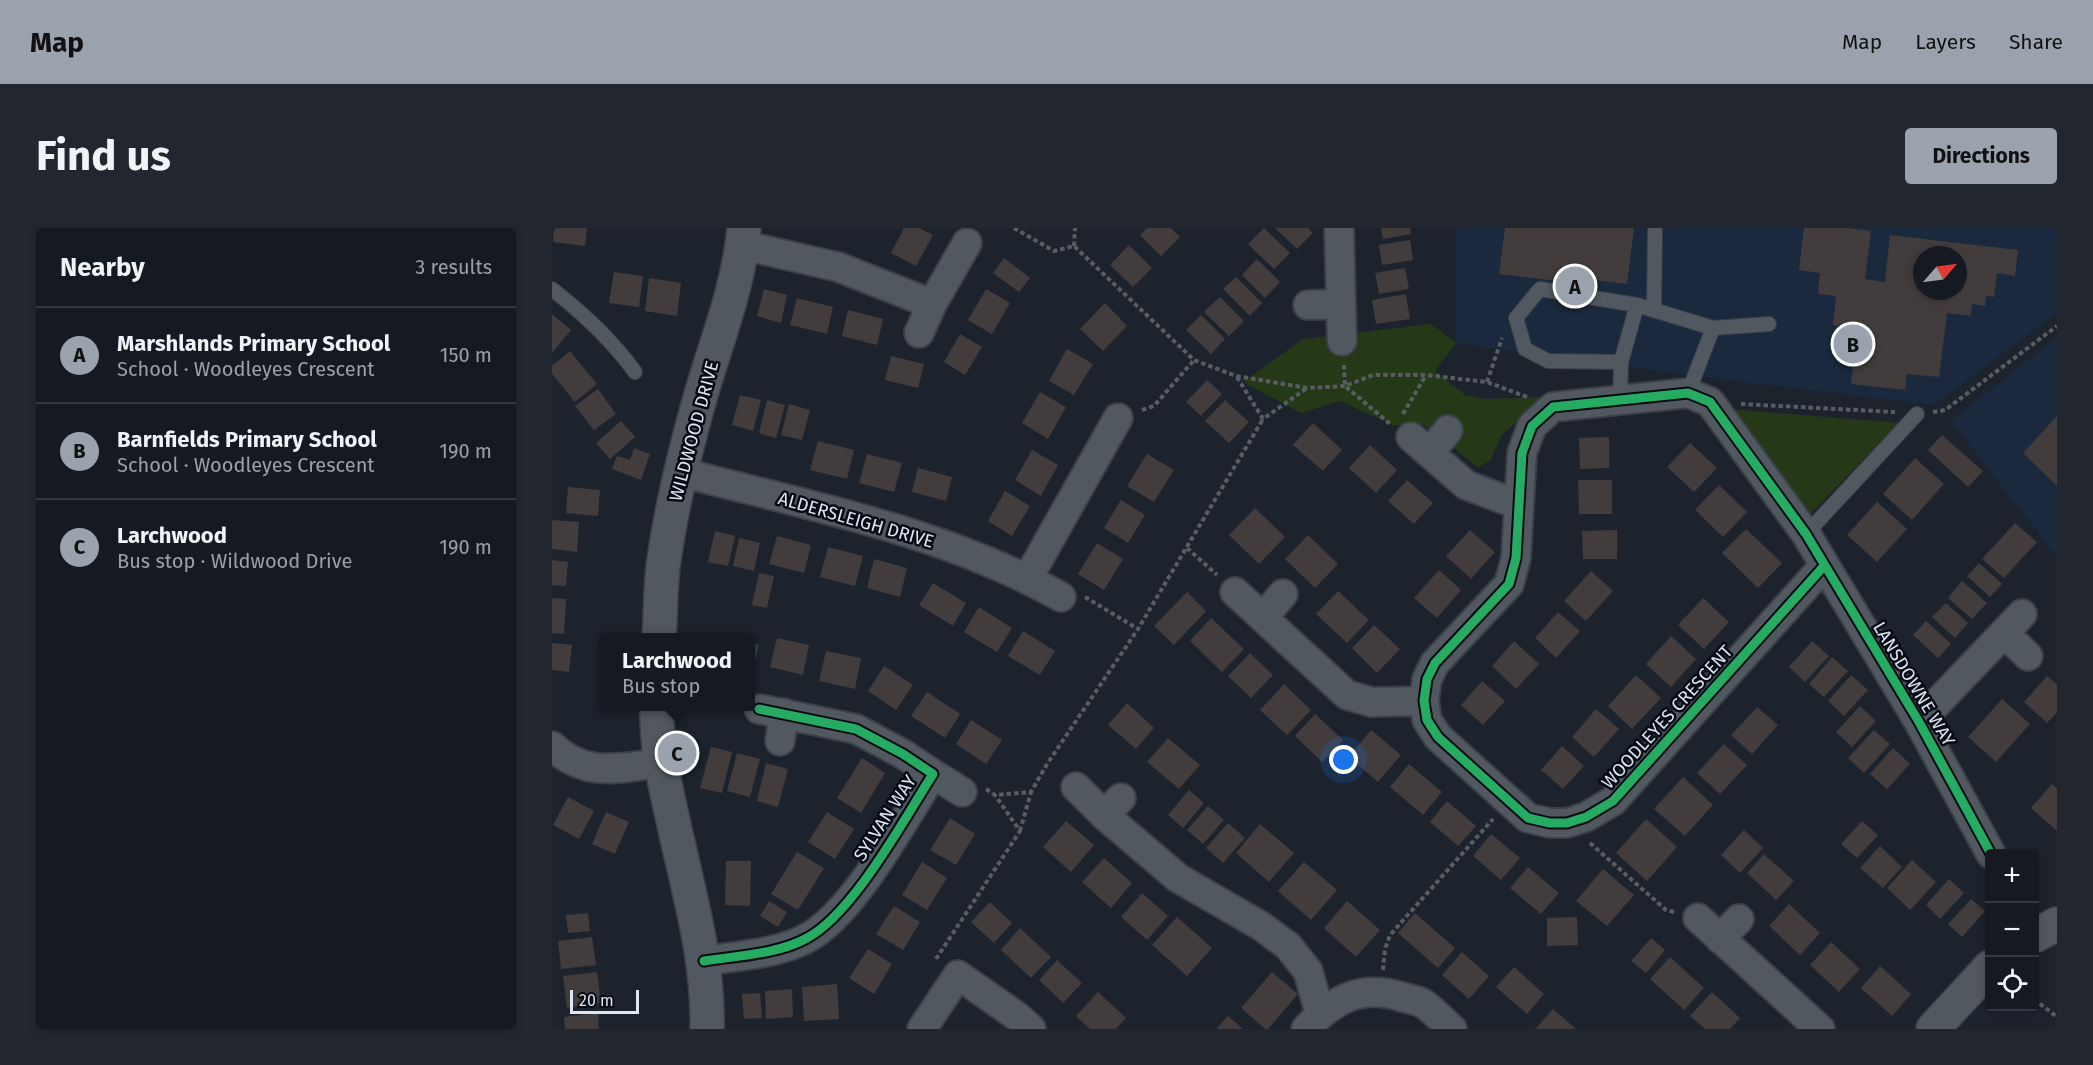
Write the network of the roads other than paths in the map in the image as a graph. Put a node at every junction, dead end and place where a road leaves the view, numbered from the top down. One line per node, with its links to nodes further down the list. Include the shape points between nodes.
1 (1340, 228): 7 (street)
2 (1655, 231): 10 (lane)
3 (743, 236): 6 (street); 22 (street, WILDWOOD DRIVE, via 729,311)
4 (967, 243): 6 (street)
5 (552, 289): 16 (lane, via 600,329)
6 (932, 304): 13 (street)
7 (1341, 304): 8 (street); 14 (street)
8 (1308, 305)
9 (1637, 305): 10 (lane); 15 (lane); 15 (lane, via 1540,289 1516,318 1525,349 1548,361)
10 (1654, 309): 12 (lane)
11 (1769, 324): 12 (lane)
12 (1713, 328): 17 (lane)
13 (919, 333)
14 (1342, 341)
15 (1621, 362): 18 (lane)
16 (635, 372)
17 (1699, 398): 18 (street); 24 (street)
18 (1620, 400): 23 (street, via 1553,407 1532,426 1522,453)
19 (1917, 414): 24 (lane)
20 (1118, 418): 26 (street)
21 (1448, 430): 23 (street, via 1420,445 1466,484)
22 (680, 472): 26 (street, ALDERSLEIGH DRIVE, via 915,534); 31 (street, WILDWOOD DRIVE, via 664,562)
23 (1519, 505): 33 (street, via 1516,558 1509,584 1436,663 1427,679)
24 (1806, 534): 25 (street, LANSDOWNE WAY)
25 (1824, 566): 33 (street, WOODLEYES CRESCENT, via 1613,801 1586,817 1567,823 1528,818 1438,737 1427,720); 36 (street, LANSDOWNE WAY)
26 (1028, 578): 29 (street, ALDERSLEIGH DRIVE)
27 (1234, 592): 30 (street)
28 (1283, 594): 30 (street)
29 (1060, 597)
30 (1263, 617): 33 (street, via 1347,695 1372,702)
31 (659, 633)
32 (2028, 656): 36 (street, via 2013,623)
33 (1424, 701)
34 (657, 711): 38 (street)
35 (774, 721): 39 (street, SYLVAN WAY, via 856,729)
36 (1919, 722): 42 (street, LANSDOWNE WAY)
37 (552, 746): 38 (street, via 582,766 605,770)
38 (660, 763): 44 (street)
39 (933, 774): 41 (street, SYLVAN WAY); 44 (street, SYLVAN WAY, via 869,873 826,925 807,939 780,948)
40 (1076, 787): 46 (street, via 1112,807 1178,878 1288,946 1308,971)
41 (962, 792)
42 (1988, 849)
43 (1698, 918): 51 (street, via 1730,929)
44 (704, 961): 47 (street)
45 (1985, 972): 52 (street)
46 (1313, 1022): 50 (street, via 1346,997 1388,992 1423,1003)
47 (707, 1029)
48 (922, 1029): 49 (street, via 958,975)
49 (1031, 1029)
50 (1452, 1029)
51 (1820, 1029)
52 (1933, 1029)

